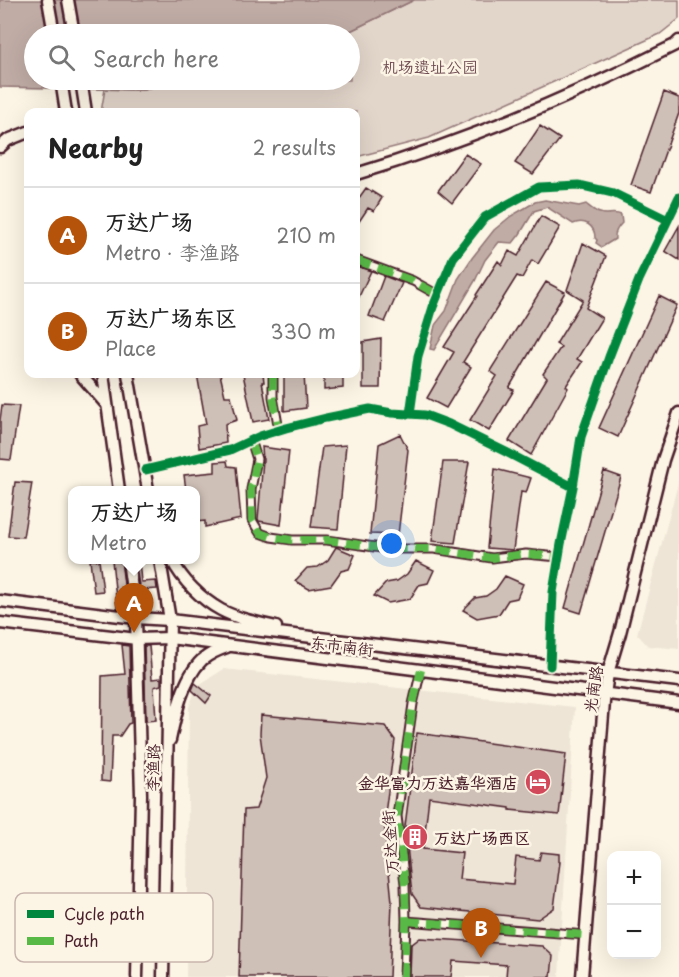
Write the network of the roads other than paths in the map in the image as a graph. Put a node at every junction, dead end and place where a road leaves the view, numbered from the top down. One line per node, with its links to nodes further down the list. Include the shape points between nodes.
1 (48, 0): 3 (main road)
2 (68, 0): 4 (main road)
3 (52, 24)
4 (72, 24)
5 (678, 45): 12 (main road, via 560,99)
6 (63, 90): 8 (main road)
7 (83, 90): 9 (main road)
8 (65, 108)
9 (85, 108)
10 (24, 134): 11 (main road)
11 (0, 147)
12 (360, 173)
13 (679, 197): 14 (street)
14 (668, 220): 16 (street, via 613,193 579,185 539,187 486,217 453,258); 29 (street, via 639,280 605,367 581,437)
15 (360, 261): 16 (street)
16 (438, 295): 23 (street, via 418,356)
17 (84, 378): 21 (main road)
18 (104, 378): 21 (main road)
19 (129, 378): 26 (main road)
20 (273, 378): 24 (street)
21 (108, 405): 27 (main road)
22 (679, 413): 44 (main road, 光南路, via 663,460)
23 (410, 414): 24 (street, via 369,409); 29 (street, via 449,424)
24 (279, 430): 25 (street)
25 (251, 440): 26 (street, via 230,450); 30 (street, via 257,459 251,489 252,520 260,533 292,540 434,549 492,558 526,554)
26 (145, 470): 28 (main road)
27 (118, 486)
28 (147, 486)
29 (573, 486): 30 (street)
30 (558, 557): 42 (street)
31 (129, 564): 35 (main road, 李渔路)
32 (161, 564): 36 (main road, 李渔路)
33 (174, 564): 38 (main road, via 196,592 221,610)
34 (0, 601): 35 (main road, 东市南街)
35 (136, 618): 36 (main road, 东市南街); 40 (main road, 李渔路)
36 (170, 620): 38 (main road, 东市南街); 39 (main road, 李渔路)
37 (0, 623): 40 (main road, 东市南街)
38 (311, 637): 42 (main road, 东市南街)
39 (170, 638): 40 (main road, 东市南街); 41 (main road, 东市南街); 48 (main road, 李渔路)
40 (137, 639): 49 (main road, 李渔路)
41 (230, 646): 43 (main road, 东市南街); 48 (main road, via 200,662 187,682 176,711)
42 (550, 666): 44 (main road, 东市南街)
43 (421, 670): 46 (main road, 东市南街); 51 (street, 万达金街, via 398,816)
44 (608, 673): 45 (main road, 东市南街); 46 (main road, 光南路)
45 (679, 681)
46 (605, 694): 47 (main road, 东市南街); 52 (main road, 光南路)
47 (679, 703)
48 (168, 755): 50 (main road, 李渔路)
49 (139, 893)
50 (166, 893)
51 (406, 921): 52 (street); 57 (street, 万达金街)
52 (586, 935): 58 (main road, 光南路)
53 (137, 962): 55 (main road, 李渔路)
54 (164, 962): 56 (main road, 李渔路)
55 (137, 977)
56 (164, 977)
57 (404, 977)
58 (582, 977)

